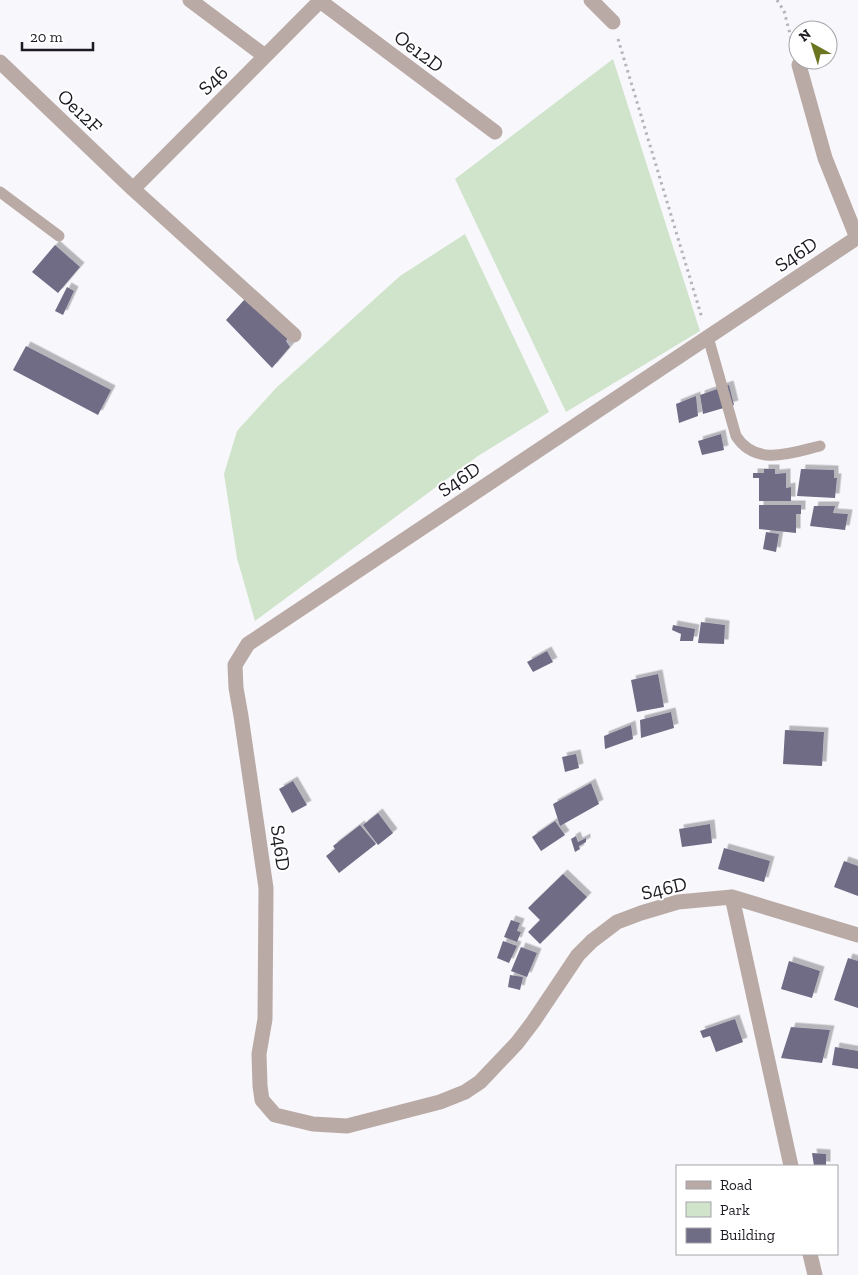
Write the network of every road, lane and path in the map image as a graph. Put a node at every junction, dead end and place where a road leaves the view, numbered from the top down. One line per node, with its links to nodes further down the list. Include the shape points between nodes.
1 (190, 0): 7 (street)
2 (320, 0): 7 (street, S46); 10 (street, Oe12D)
3 (591, 0): 5 (street)
4 (777, 0): 6 (path)
5 (613, 22): 16 (path)
6 (788, 25)
7 (265, 56): 11 (street, S46)
8 (0, 62): 11 (street, Oe12F)
9 (800, 70): 14 (street, via 826,158)
10 (495, 132)
11 (133, 189): 15 (street, Oe12F)
12 (0, 192): 13 (lane)
13 (59, 236)
14 (858, 237): 16 (street, S46D)
15 (294, 335)
16 (708, 337): 17 (lane, via 736,436 742,446 758,454 776,456); 18 (street, S46D, via 248,644 235,665 266,888 265,1019 259,1054 262,1100 276,1114 313,1124 347,1126 454,1097 480,1082 500,1062 533,1022 578,955 607,929 626,918 670,905)
17 (820, 446)
18 (732, 897): 19 (street, S46D); 20 (street)
19 (858, 935)
20 (791, 1165)
21 (810, 1255): 22 (street)
22 (814, 1275)

